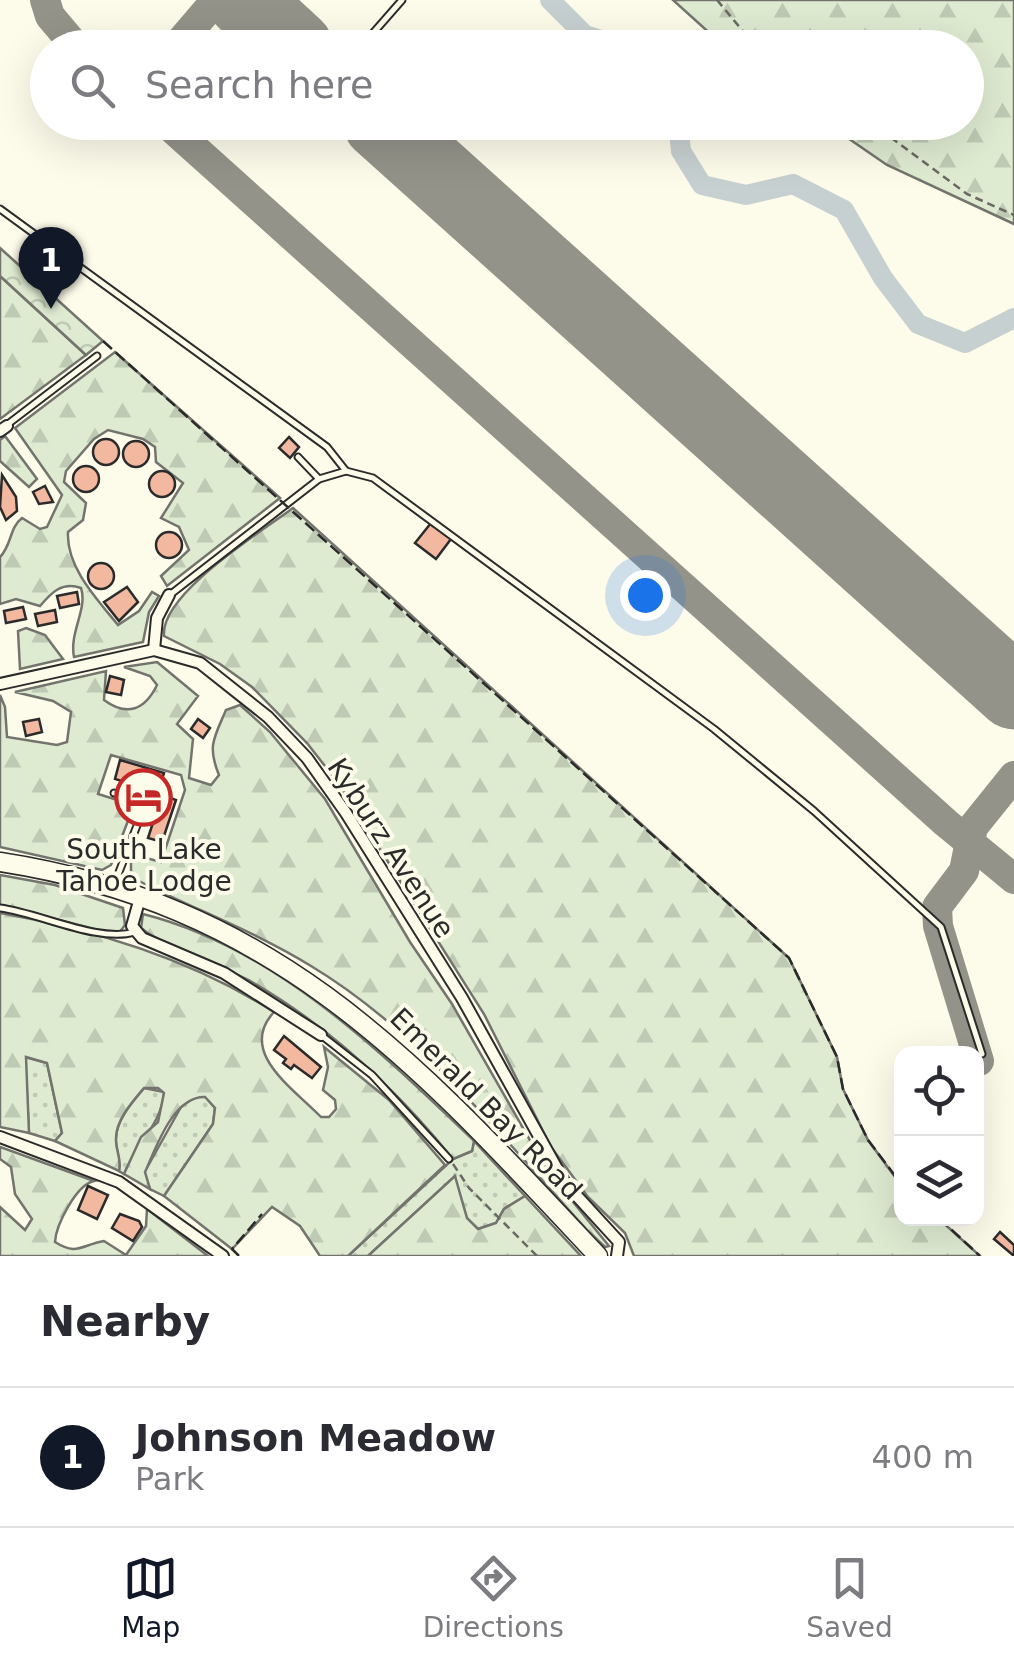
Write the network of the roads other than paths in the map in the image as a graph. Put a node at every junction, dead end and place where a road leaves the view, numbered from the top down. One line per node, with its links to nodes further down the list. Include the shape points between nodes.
1 (402, 0): 2 (lane)
2 (376, 30)
3 (0, 209): 7 (lane, via 328,447)
4 (98, 356): 5 (lane)
5 (3, 428)
6 (298, 456): 8 (lane)
7 (346, 471): 8 (lane); 19 (lane, via 391,489 814,810 941,927)
8 (319, 479): 9 (lane)
9 (169, 595): 10 (street, via 157,618)
10 (154, 650): 11 (street); 24 (street, Kyburz Avenue, via 187,658 222,678 307,758 462,998 565,1182 620,1242)
11 (0, 684)
12 (114, 793): 14 (lane, via 142,810)
13 (0, 862): 14 (highway, Emerald Bay Road)
14 (113, 888): 15 (highway, Emerald Bay Road)
15 (140, 898): 17 (street); 23 (highway, Emerald Bay Road, via 259,951 361,1019 431,1081)
16 (0, 908): 17 (lane, via 101,933)
17 (135, 932): 18 (street, via 224,973)
18 (321, 1035): 21 (lane, via 372,1075)
19 (979, 1046)
20 (0, 1136): 22 (street, via 120,1182)
21 (449, 1159)
22 (223, 1256)
23 (598, 1256)
24 (616, 1256)

